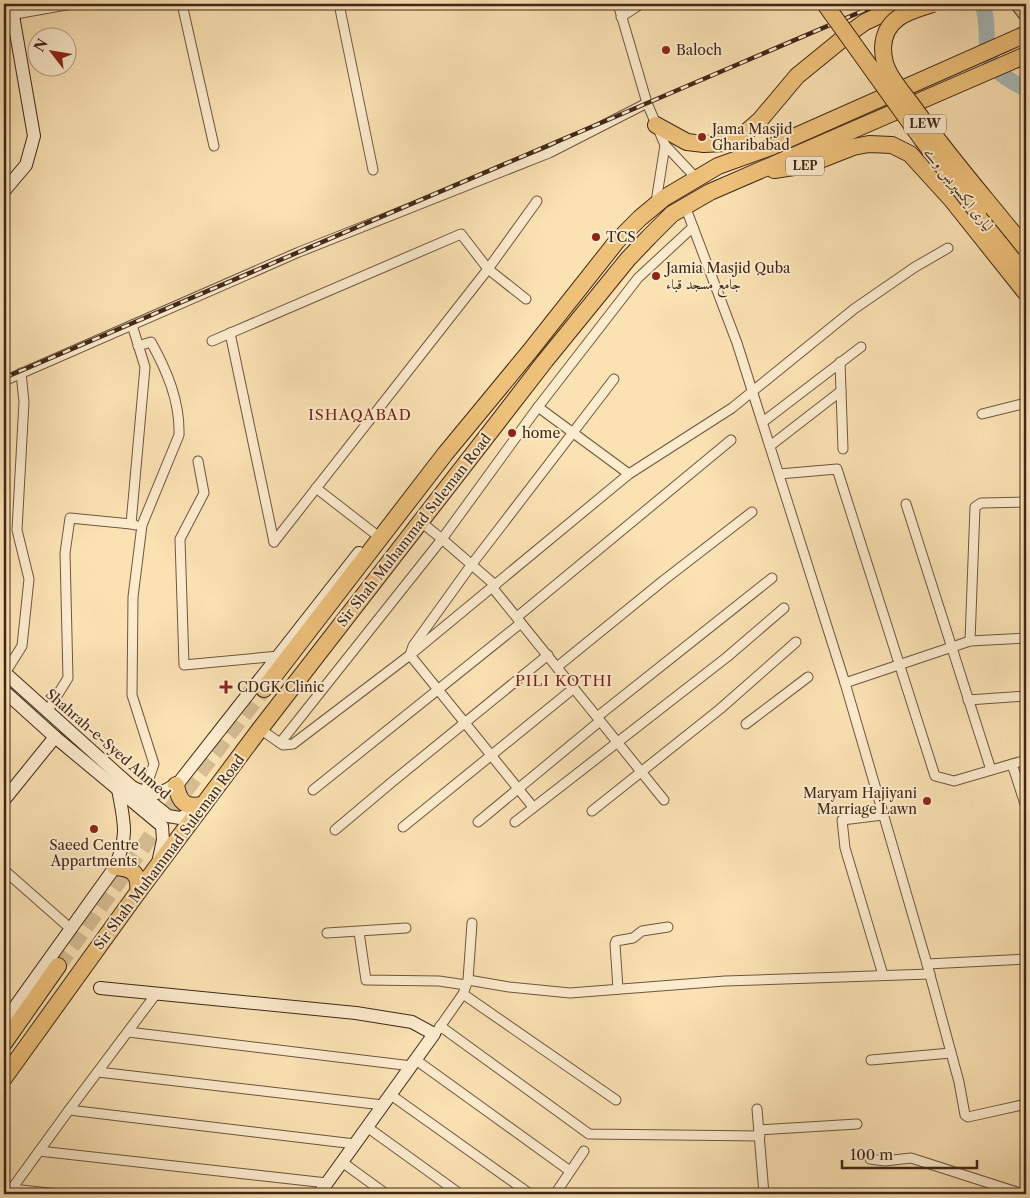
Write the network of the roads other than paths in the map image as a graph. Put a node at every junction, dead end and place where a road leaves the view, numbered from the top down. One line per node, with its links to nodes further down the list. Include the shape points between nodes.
1 (68, 4): 10 (street)
2 (182, 4): 19 (street)
3 (340, 4): 22 (street)
4 (618, 4): 12 (street)
5 (641, 4): 12 (street)
6 (825, 4): 34 (highway, لیاری ایکسپریس وے / LEW, bridge, via 921,138)
7 (904, 4): 17 (highway, via 851,32 797,76)
8 (933, 4): 32 (highway, LEW, bridge, via 905,13 894,21 883,47 885,64 927,126)
9 (1019, 4): 11 (highway)
10 (9, 11): 26 (street, via 34,136 26,165)
11 (1026, 13)
12 (621, 17): 15 (street)
13 (1026, 34): 21 (highway, Sir Shah Muhammad Suleman Road, via 771,147)
14 (1026, 56): 23 (highway, Sir Shah Muhammad Suleman Road)
15 (647, 103): 16 (street); 37 (street, via 549,153 299,252)
16 (656, 125): 17 (highway, via 688,142 704,144 725,144); 18 (street)
17 (744, 134): 21 (highway)
18 (665, 145): 24 (street); 28 (street)
19 (214, 146)
20 (853, 147): 23 (highway, LEP, via 807,165); 35 (highway, LEW, via 892,145 910,154 951,199)
21 (718, 166): 24 (highway, Sir Shah Muhammad Suleman Road)
22 (373, 170)
23 (754, 173): 29 (highway, Sir Shah Muhammad Suleman Road)
24 (698, 179): 25 (highway, Sir Shah Muhammad Suleman Road)
25 (679, 188): 28 (highway, Sir Shah Muhammad Suleman Road); 29 (highway)
26 (4, 191)
27 (537, 201): 33 (street)
28 (656, 205): 56 (highway, Sir Shah Muhammad Suleman Road, via 617,241)
29 (685, 206): 30 (street); 64 (highway, Sir Shah Muhammad Suleman Road, via 672,214 628,259)
30 (693, 227): 46 (street); 49 (street, via 638,278)
31 (948, 248): 46 (street, via 854,309)
32 (1026, 249)
33 (488, 269): 36 (street); 38 (street, via 464,236 458,234); 60 (street)
34 (1026, 275)
35 (1026, 293)
36 (526, 300)
37 (132, 324): 40 (street); 43 (street)
38 (230, 333): 39 (street); 60 (street, via 274,542)
39 (212, 341)
40 (138, 346): 65 (street, via 145,367); 66 (street, via 151,342 167,372 180,419 179,435)
41 (861, 347): 42 (street)
42 (840, 362): 47 (street); 51 (street)
43 (21, 373): 45 (street); 83 (street, via 24,402 17,530 29,579 22,646)
44 (614, 379): 52 (street)
45 (4, 380)
46 (753, 391): 51 (street); 58 (street, via 709,424)
47 (841, 391): 54 (street); 55 (street)
48 (1026, 403): 50 (street)
49 (538, 407): 52 (street); 68 (street)
50 (982, 414)
51 (762, 422): 54 (street)
52 (574, 433): 58 (street); 69 (street)
53 (730, 440): 73 (street)
54 (770, 446): 59 (street)
55 (844, 449)
56 (445, 454): 67 (street, via 394,507); 87 (highway, Sir Shah Muhammad Suleman Road)
57 (198, 461): 80 (street, via 204,493 180,538 184,665)
58 (629, 474): 71 (street)
59 (779, 474): 81 (street, via 837,469); 85 (street)
60 (316, 488): 67 (street)
61 (1026, 502): 75 (street, via 981,503 975,507)
62 (906, 504): 77 (street)
63 (752, 512): 82 (street)
64 (420, 522): 68 (street); 96 (highway, Sir Shah Muhammad Suleman Road)
65 (131, 524): 66 (street); 92 (street, via 70,518 65,553 68,678)
66 (142, 525): 111 (street, via 134,597 132,695 154,764)
67 (374, 533): 80 (street)
68 (442, 538): 69 (street); 98 (street)
69 (472, 564): 71 (street); 78 (street, via 413,646)
70 (772, 578): 93 (street)
71 (494, 586): 73 (street); 78 (street)
72 (784, 608): 99 (street)
73 (519, 620): 79 (street); 88 (street)
74 (1026, 638): 75 (street)
75 (970, 640): 77 (street)
76 (796, 642): 104 (street)
77 (951, 647): 81 (street); 91 (street)
78 (410, 655): 88 (street); 98 (street, via 293,744 287,746)
79 (548, 655): 82 (street); 94 (street)
80 (279, 656): 105 (street)
81 (899, 664): 85 (street); 103 (street, via 935,776 954,781)
82 (557, 668): 86 (street)
83 (4, 672): 92 (street, Shahrah-e-Syed Ahmed)
84 (808, 677): 95 (street)
85 (845, 683): 117 (street)
86 (574, 688): 93 (street); 100 (street)
87 (264, 689)
88 (438, 689): 94 (street); 109 (street)
89 (4, 691): 97 (street, Shahrah-e-Syed Ahmed)
90 (1026, 696): 91 (street)
91 (968, 700): 103 (street)
92 (48, 710): 106 (street, Shahrah-e-Syed Ahmed)
93 (599, 719): 99 (street); 108 (street)
94 (465, 723): 100 (street); 121 (street)
95 (746, 724)
96 (260, 729): 98 (street); 115 (highway, Sir Shah Muhammad Suleman Road)
97 (55, 737): 107 (street, Shahrah-e-Syed Ahmed); 110 (street)
98 (280, 742)
99 (617, 742): 104 (street); 113 (street)
100 (491, 755): 108 (street); 120 (street)
101 (1026, 760): 102 (street)
102 (1012, 764): 103 (street); 114 (street)
103 (991, 770)
104 (642, 772): 112 (street); 116 (street)
105 (176, 785): 111 (street, via 154,794); 115 (highway, via 182,801)
106 (132, 787): 111 (street); 115 (street, Shahrah-e-Syed Ahmed, via 168,816 180,818)
107 (118, 789): 122 (street, Shahrah-e-Syed Ahmed, via 162,826); 123 (street, via 125,829)
108 (518, 789): 113 (street); 118 (street)
109 (314, 790)
110 (7, 791)
111 (144, 793)
112 (664, 800)
113 (533, 807): 119 (street)
114 (1026, 807)
115 (201, 808): 122 (highway, Sir Shah Muhammad Suleman Road)
116 (592, 811)
117 (883, 815): 133 (street); 136 (street, via 842,820 845,848)
118 (478, 822)
119 (515, 822)
120 (403, 827)
121 (335, 830)
122 (158, 866): 125 (highway, Sir Shah Muhammad Suleman Road)
123 (115, 867): 125 (highway, via 126,867 134,873 139,882); 129 (street)
124 (4, 870): 129 (street)
125 (138, 892): 149 (highway, Sir Shah Muhammad Suleman Road)
126 (472, 923): 137 (street)
127 (668, 927): 139 (street, via 642,931 633,938 616,941)
128 (406, 928): 130 (street)
129 (71, 929): 141 (street)
130 (359, 932): 131 (street); 137 (street, via 366,980 439,981)
131 (326, 933)
132 (1026, 959): 133 (street)
133 (927, 964): 135 (street)
134 (58, 966): 144 (highway)
135 (930, 974): 136 (street); 145 (street)
136 (884, 975): 139 (street)
137 (466, 986): 139 (street, via 509,986 570,993); 142 (street); 151 (street)
138 (100, 988): 140 (street)
139 (618, 989)
140 (156, 994): 142 (street, via 356,1013 412,1022); 143 (street)
141 (4, 1022)
142 (437, 1030): 147 (street); 157 (street, via 590,1134)
143 (128, 1032): 147 (street); 148 (street)
144 (4, 1043)
145 (951, 1053): 146 (street); 152 (street, via 965,1115 968,1117)
146 (871, 1060)
147 (414, 1063): 150 (street); 163 (street)
148 (98, 1072): 150 (street); 154 (street)
149 (4, 1078)
150 (387, 1100): 156 (street); 171 (street)
151 (616, 1100)
152 (1026, 1104)
153 (757, 1109): 157 (street)
154 (69, 1110): 158 (street); 159 (street)
155 (857, 1124): 157 (street)
156 (367, 1127): 158 (street); 170 (street)
157 (760, 1133): 173 (street)
158 (355, 1144): 162 (street)
159 (39, 1151): 164 (street); 166 (street)
160 (584, 1151): 163 (street)
161 (870, 1158): 165 (street, via 911,1158)
162 (342, 1162): 164 (street); 169 (street)
163 (570, 1171): 172 (street)
164 (327, 1183): 168 (street)
165 (997, 1191): 174 (street)
166 (10, 1192): 167 (street)
167 (58, 1194)
168 (319, 1194)
169 (386, 1194)
170 (460, 1194)
171 (530, 1194)
172 (555, 1194)
173 (764, 1194)
174 (1023, 1194)

